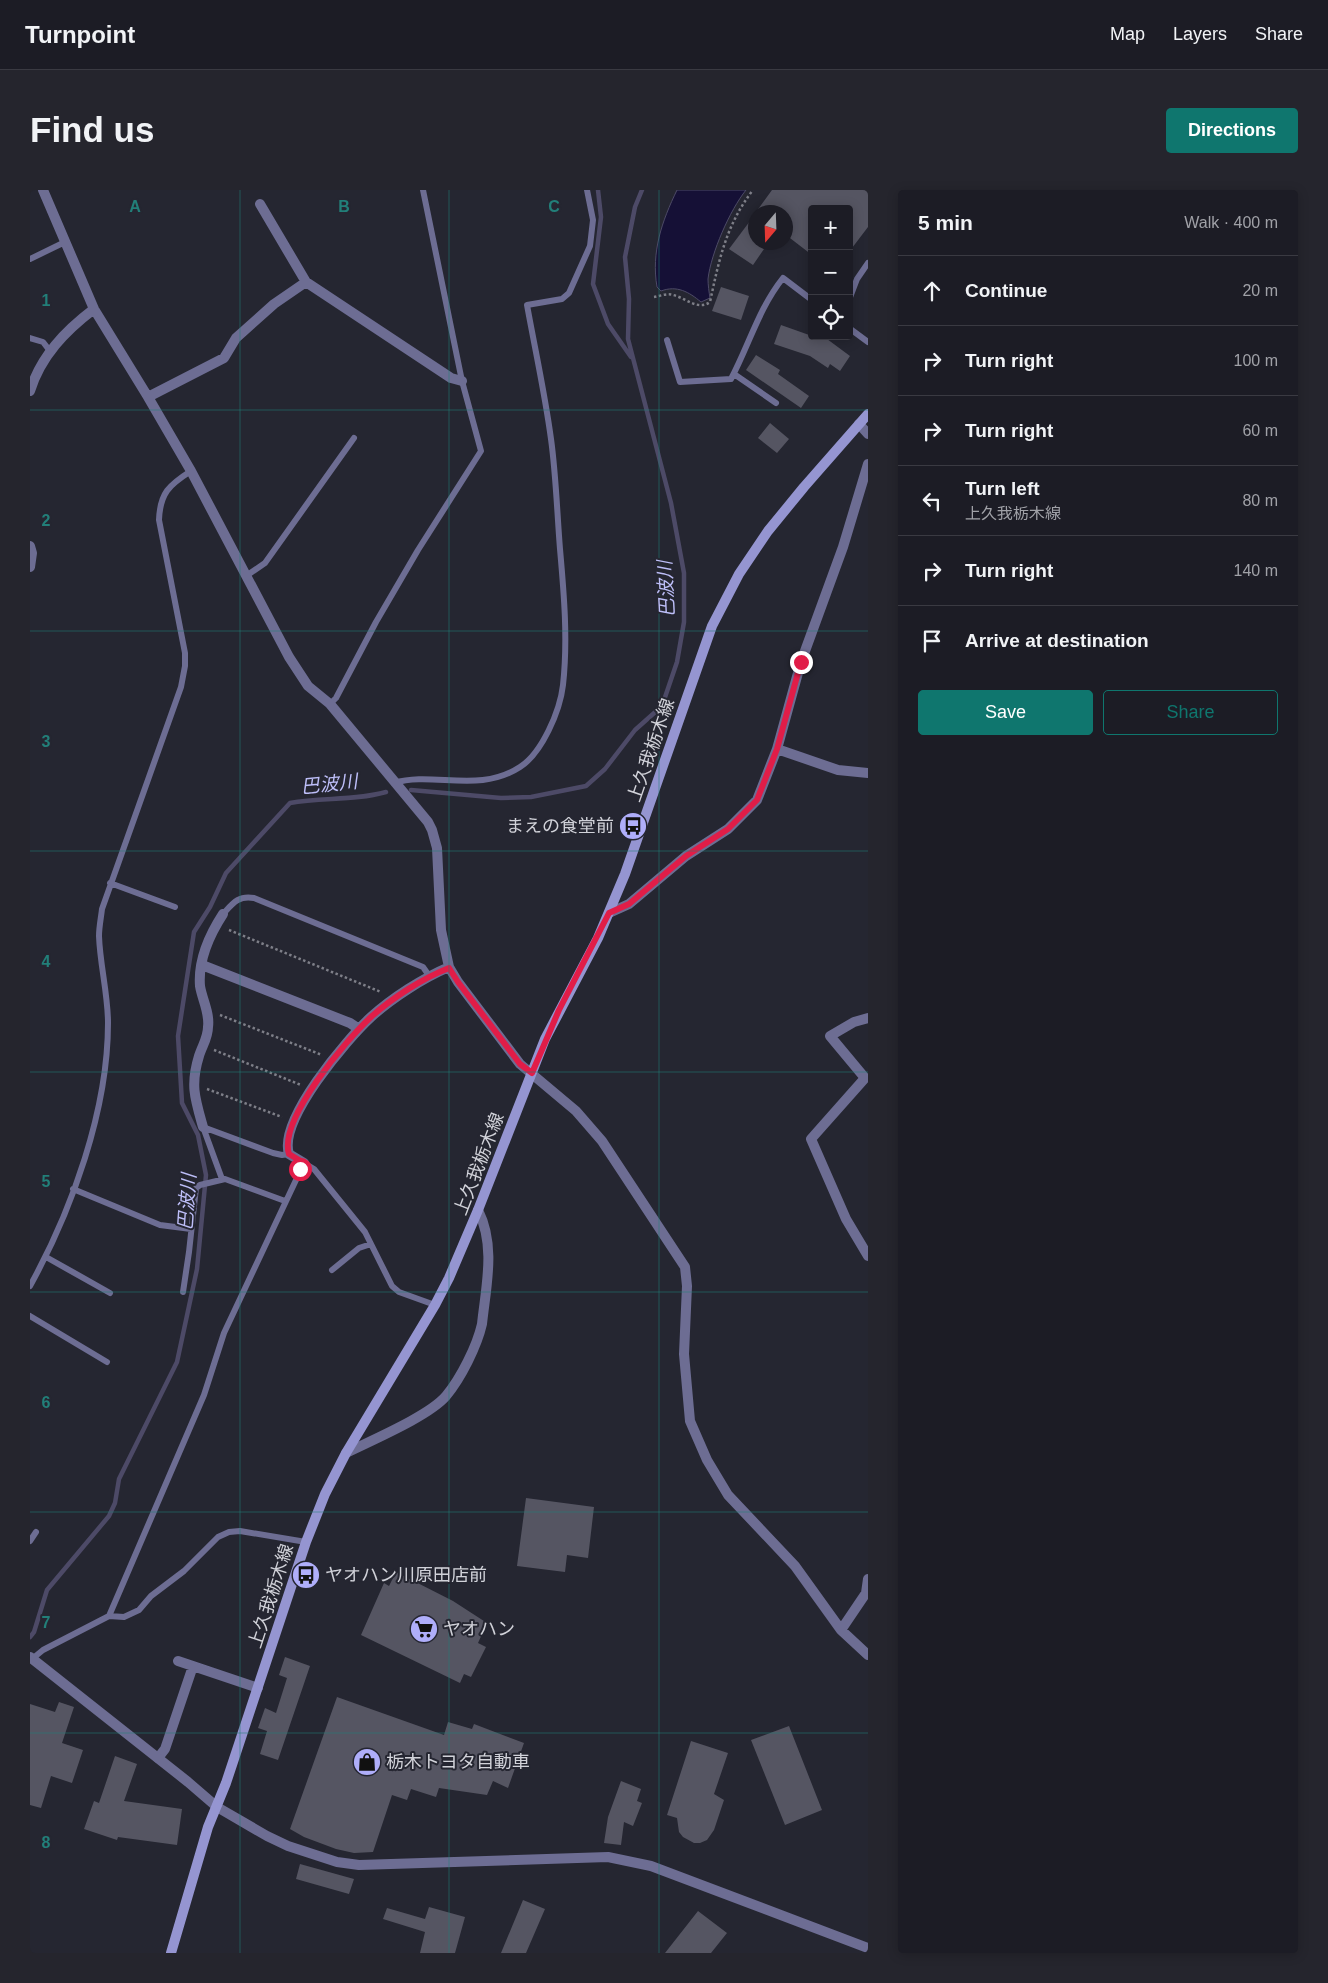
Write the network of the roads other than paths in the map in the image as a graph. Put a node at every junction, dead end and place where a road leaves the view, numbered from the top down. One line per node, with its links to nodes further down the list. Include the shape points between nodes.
1 (43, 190): 5 (street)
2 (423, 190): 18 (lane)
3 (587, 190): 34 (lane, via 593,220 590,246 569,293 562,299 527,305 552,440 566,647 558,709 533,756 503,776 455,782 406,779)
4 (260, 204): 8 (street)
5 (65, 242): 6 (lane); 11 (street)
6 (30, 259)
7 (868, 263): 9 (lane)
8 (306, 282): 18 (street, via 450,378); 20 (street, via 274,304 236,338 224,358)
9 (851, 295)
10 (808, 297): 17 (lane, via 783,278 763,310)
11 (94, 309): 16 (street); 20 (street)
12 (853, 331): 15 (lane)
13 (30, 338): 16 (lane, via 43,342)
14 (667, 340): 17 (lane, via 680,382 731,379)
15 (868, 342)
16 (50, 351): 19 (street, via 34,377)
17 (734, 374): 21 (lane)
18 (462, 381): 31 (lane, via 481,451 418,550)
19 (30, 391)
20 (148, 396): 27 (street)
21 (776, 403)
22 (868, 414): 23 (main road, 上久我栃木線)
23 (859, 424): 24 (street); 37 (main road, 上久我栃木線, via 768,531 726,597 702,652 642,829)
24 (868, 434)
25 (354, 438): 30 (lane, via 266,563)
26 (868, 464): 32 (street, via 843,547 801,662)
27 (191, 471): 30 (street); 35 (lane, via 173,483 159,506 185,653 181,687)
28 (30, 546): 29 (street)
29 (30, 567)
30 (246, 576): 31 (street, via 308,686)
31 (330, 704): 34 (street)
32 (777, 749): 33 (street, via 838,770); 37 (street, via 757,800 728,829 686,856 629,904)
33 (868, 773)
34 (394, 783): 40 (street, via 432,830 439,868 441,930)
35 (110, 883): 36 (lane); 49 (lane, via 99,935 108,1022 104,1070 85,1160)
36 (175, 907)
37 (609, 913): 44 (main road, 上久我栃木線, via 559,1010)
38 (222, 914): 39 (street, via 207,945); 41 (lane, via 236,900 246,896 254,898 423,967)
39 (202, 965): 43 (street, via 350,1023); 45 (street, via 200,986 209,1024 193,1091)
40 (449, 968): 41 (street); 44 (street, via 520,1064)
41 (430, 977): 43 (street, via 391,1002)
42 (868, 1018): 54 (street, via 830,1036 865,1078 811,1138 846,1219)
43 (358, 1029): 46 (street, via 310,1091 288,1134 286,1146)
44 (532, 1073): 51 (main road, 上久我栃木線); 69 (street, via 576,1111 602,1141 685,1267 684,1354 690,1421 707,1460 728,1495 795,1566)
45 (203, 1127): 46 (lane, via 273,1153); 48 (lane)
46 (289, 1154): 47 (street)
47 (304, 1163): 50 (lane); 53 (lane, via 314,1169 342,1202)
48 (219, 1180): 50 (lane); 52 (lane, via 196,1188)
49 (73, 1189): 52 (lane, via 160,1224); 55 (lane)
50 (285, 1201): 68 (lane, via 224,1333 204,1395)
51 (478, 1210): 60 (main road, 上久我栃木線); 63 (street, via 485,1223 489,1252 482,1324 455,1383 428,1410)
52 (192, 1230): 58 (lane)
53 (371, 1244): 56 (lane, via 359,1248); 60 (lane, via 392,1286 399,1292)
54 (868, 1256)
55 (46, 1257): 57 (lane); 59 (lane)
56 (332, 1270)
57 (30, 1286)
58 (182, 1292)
59 (110, 1293)
60 (435, 1305): 63 (main road, 上久我栃木線)
61 (30, 1316): 62 (lane)
62 (107, 1362)
63 (346, 1453): 66 (main road, 上久我栃木線)
64 (36, 1532): 65 (lane)
65 (30, 1541)
66 (306, 1542): 68 (lane, via 229,1532 218,1537 139,1610 124,1617); 74 (main road, 上久我栃木線)
67 (868, 1579): 69 (street, via 866,1593)
68 (109, 1616): 71 (lane)
69 (841, 1630): 70 (street)
70 (868, 1655)
71 (31, 1658): 75 (street)
72 (178, 1661): 73 (street)
73 (193, 1666): 74 (street); 75 (street, via 165,1749)
74 (258, 1688): 76 (main road, 上久我栃木線)
75 (158, 1758): 76 (street)
76 (217, 1807): 77 (street, via 288,1846 337,1862 359,1865 608,1857 651,1866); 78 (main road, 上久我栃木線)
77 (868, 1948)
78 (170, 1953)

